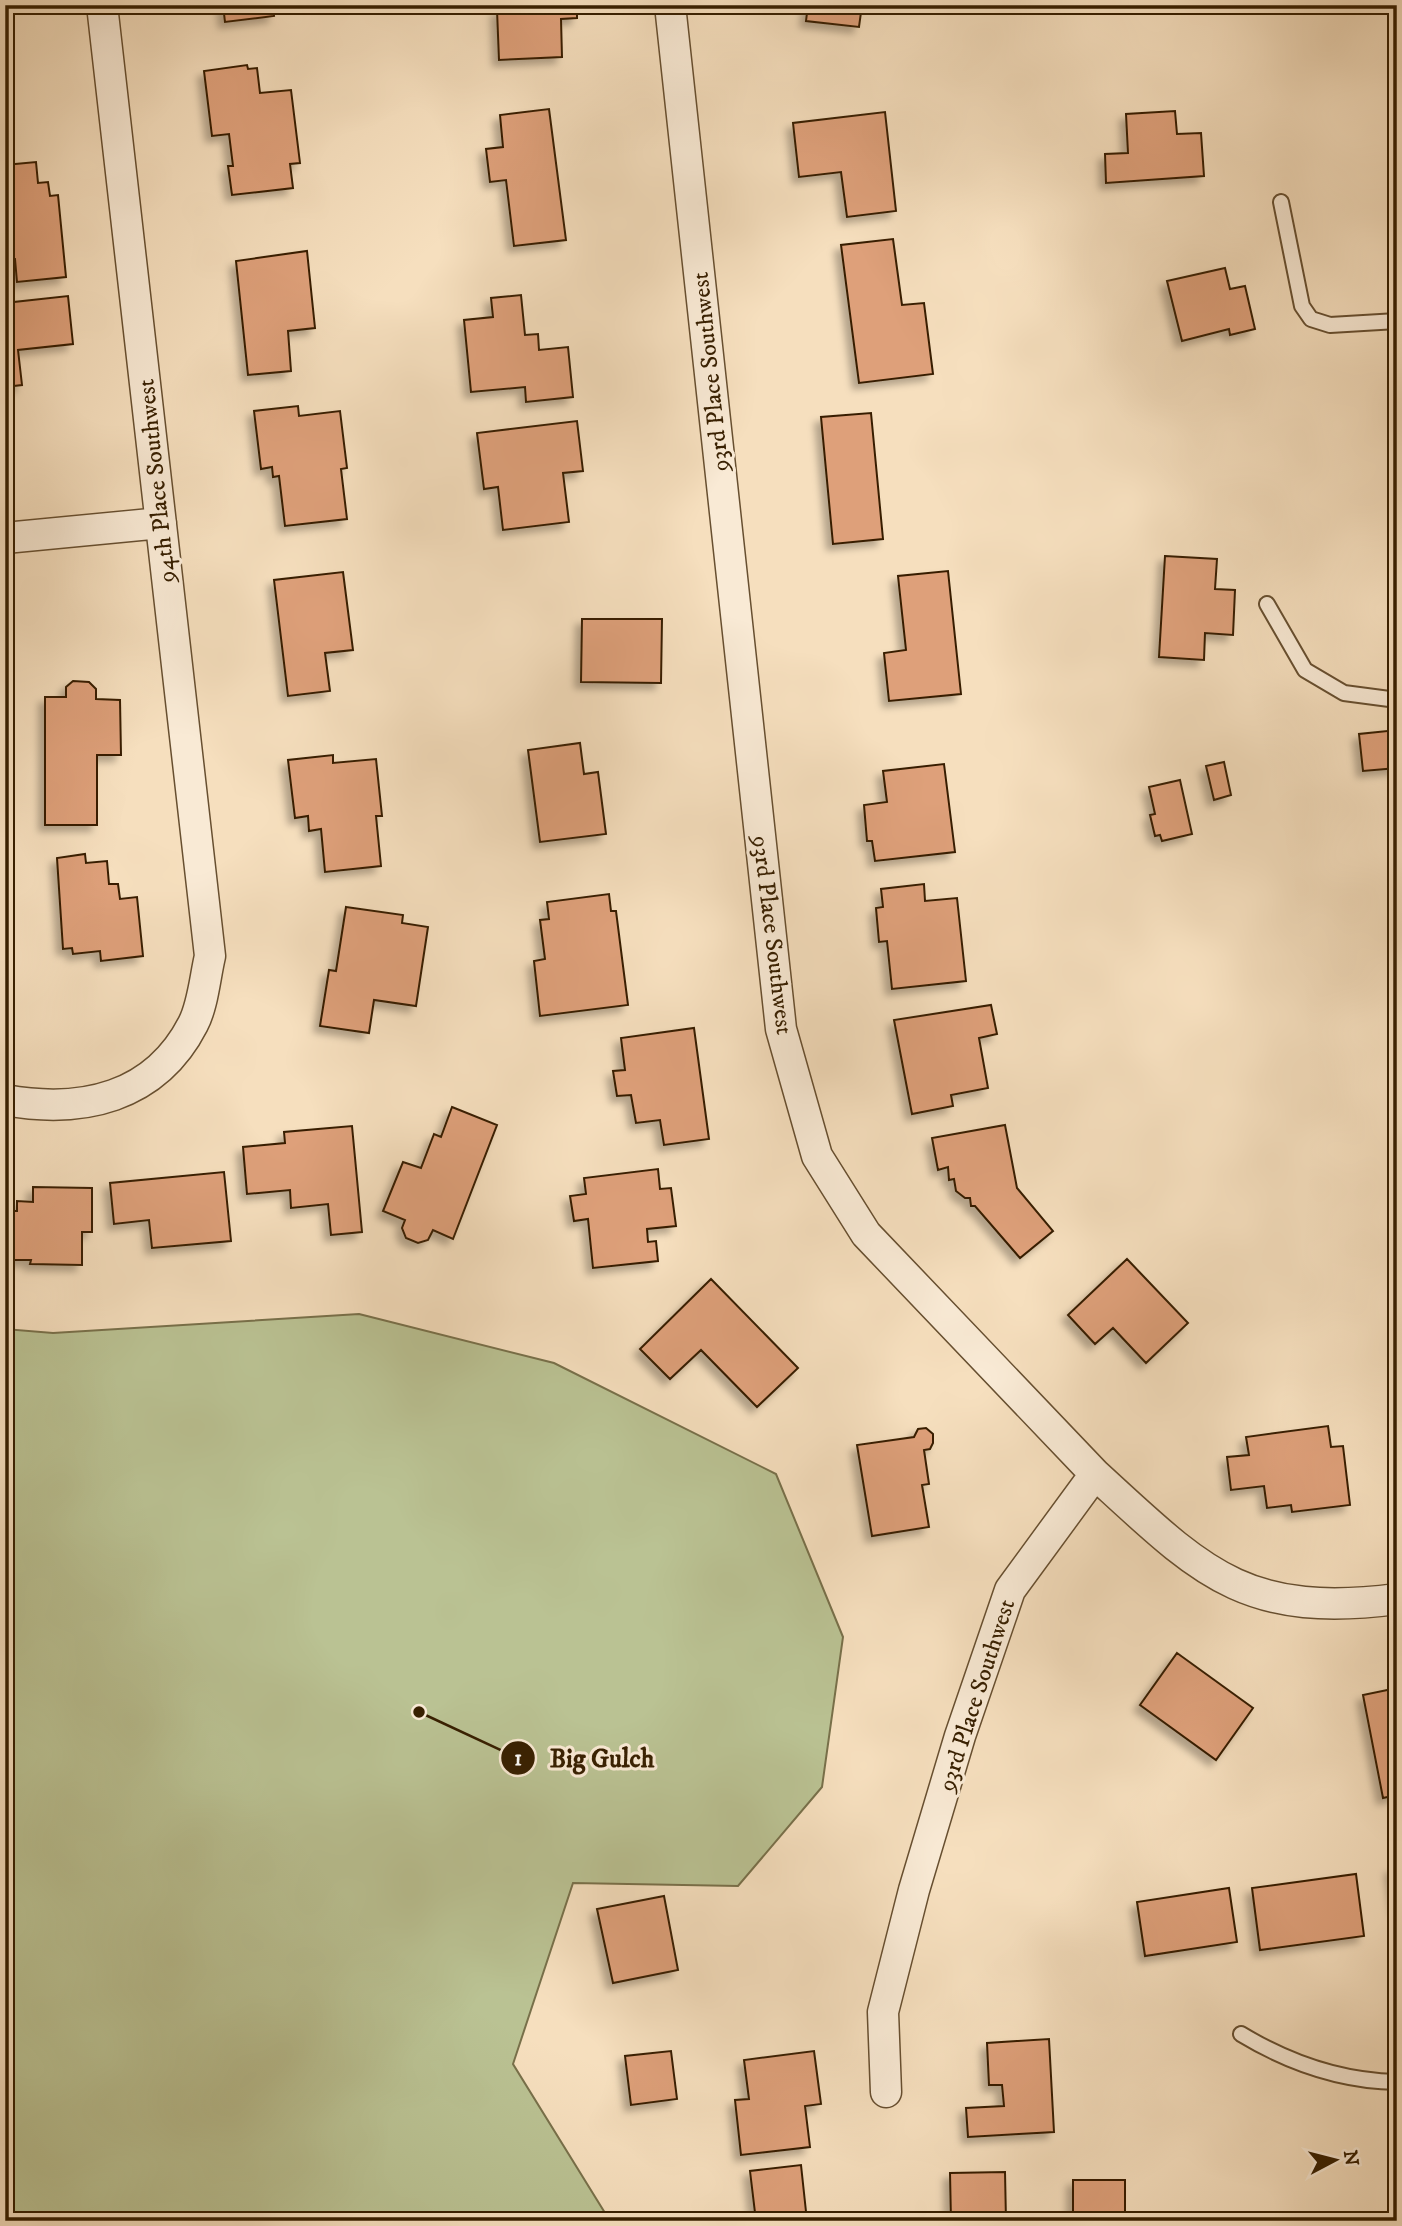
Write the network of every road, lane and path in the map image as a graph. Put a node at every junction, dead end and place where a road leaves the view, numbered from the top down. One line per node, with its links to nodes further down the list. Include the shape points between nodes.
1 (102, 5): 5 (street, 94th Place Southwest)
2 (670, 5): 10 (street, 93rd Place Southwest, via 781,1028 817,1156 866,1234)
3 (1281, 202): 4 (lane, via 1302,306 1311,319 1330,325)
4 (1397, 321)
5 (161, 523): 6 (street); 9 (street, 94th Place Southwest, via 210,956 194,1022 160,1071 116,1094 71,1106)
6 (11, 538)
7 (1267, 604): 8 (lane, via 1305,670 1344,693)
8 (1397, 700)
9 (5, 1100)
10 (1095, 1474): 11 (street, via 1202,1567 1239,1588 1273,1599 1328,1604); 14 (street, 93rd Place Southwest, via 1010,1590 960,1736 883,2012)
11 (1397, 1599)
12 (1241, 2034): 13 (lane, via 1309,2067 1346,2077)
13 (1397, 2082)
14 (886, 2092)

